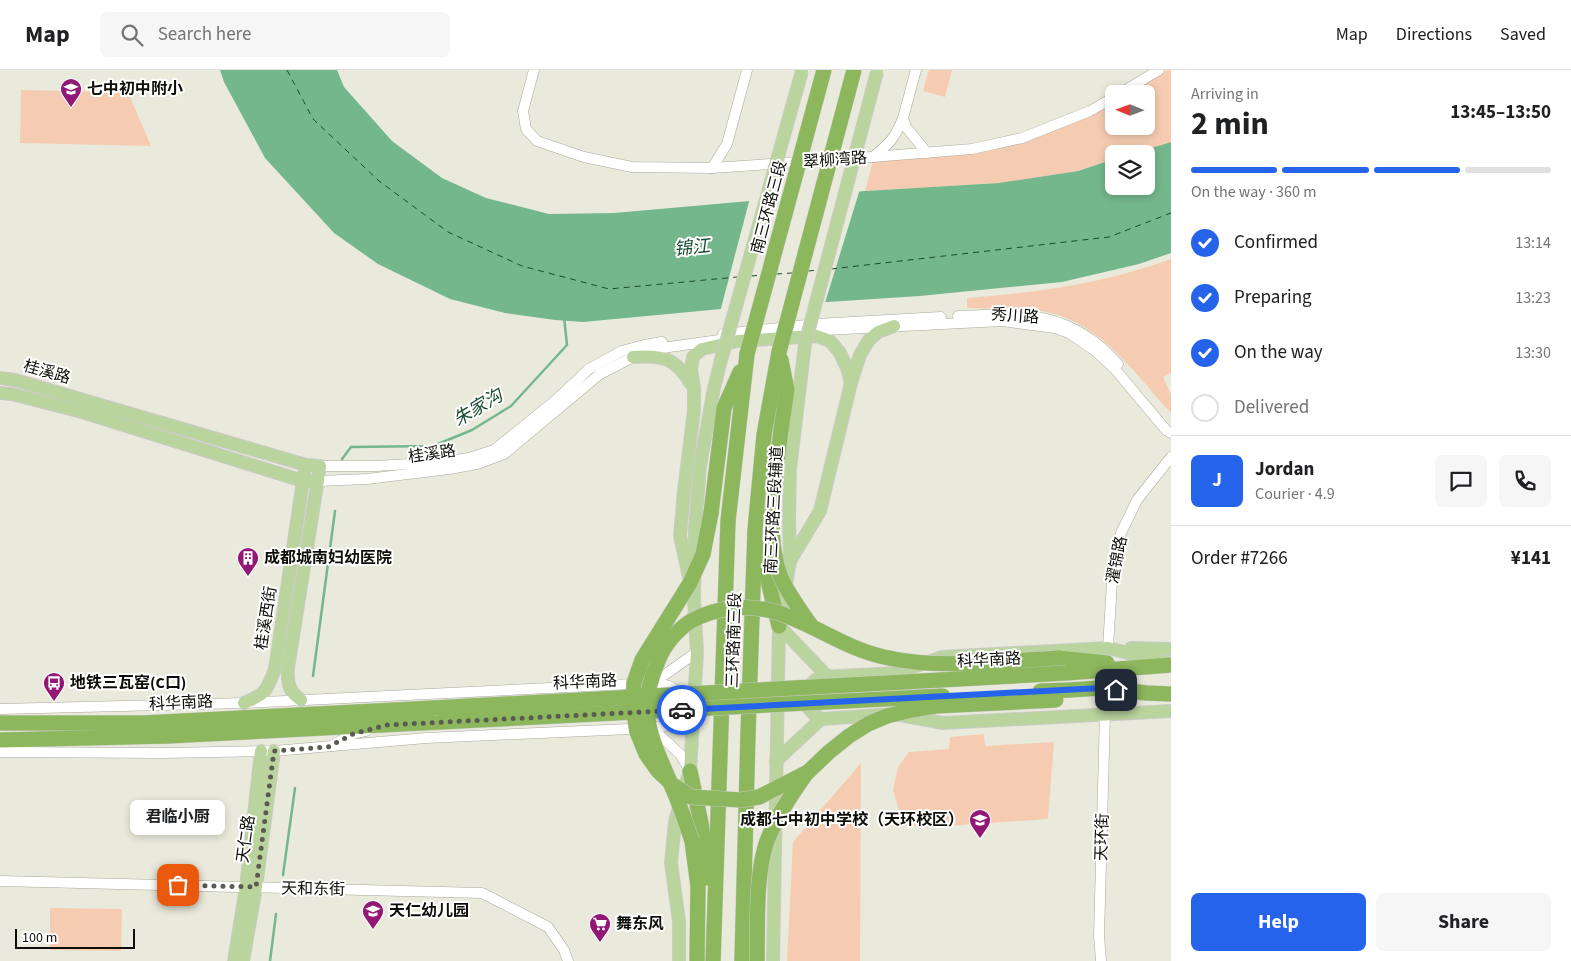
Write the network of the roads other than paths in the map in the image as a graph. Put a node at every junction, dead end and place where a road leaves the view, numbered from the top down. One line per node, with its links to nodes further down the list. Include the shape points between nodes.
1 (534, 70): 16 (street, 翠柳湾路, via 523,111 526,129 537,141 584,157 632,167)
2 (747, 70): 12 (street)
3 (802, 70): 36 (main road, bridge, via 714,388 700,466)
4 (824, 70): 21 (highway, 南三环路三段, bridge)
5 (854, 70): 20 (highway, bridge)
6 (916, 70): 11 (street)
7 (1159, 70): 9 (street)
8 (877, 71): 35 (main road, 南三环路三段辅道, bridge, via 805,344 790,469)
9 (1134, 85)
10 (1105, 102): 13 (street, 翠柳湾路, via 1022,138 972,149)
11 (903, 118): 13 (street, via 906,127); 14 (street, via 890,144)
12 (727, 144): 15 (street, via 733,159); 16 (street)
13 (927, 153): 14 (street, 翠柳湾路)
14 (872, 158): 15 (street, 翠柳湾路)
15 (747, 165): 16 (street, 翠柳湾路)
16 (712, 168)
17 (816, 324): 27 (street, 秀川路, via 1000,313 1055,320 1086,336 1108,353); 31 (street, 桂溪路, via 697,337 622,351 589,369 494,450 469,458 395,465)
18 (894, 326): 19 (street, 秀川路); 24 (main road, via 868,340); 28 (street, 秀川路, via 1002,321 1056,328 1094,350 1114,368)
19 (843, 330): 22 (street, 桂溪路, via 722,339)
20 (779, 352): 34 (highway, 三环路南三段, via 764,435); 38 (highway, bridge, via 786,390 772,520 776,562 781,577)
21 (747, 354): 69 (highway, bridge, via 724,408 703,554 690,583 642,660 634,683 633,707 637,732 646,754 658,771 692,797 741,800 759,797); 72 (highway, 三环路南三段, via 728,521)
22 (633, 357): 25 (main road, via 655,356 672,361); 33 (street, 桂溪路, via 600,374 504,454 477,464 448,469 367,479)
23 (0, 378): 30 (main road, 桂溪路)
24 (851, 383): 25 (main road, via 840,353 830,341 816,336 738,341 702,349 693,357); 35 (main road, via 820,511)
25 (694, 388): 36 (main road, via 680,536)
26 (0, 393): 32 (main road, 桂溪路, via 82,412)
27 (1171, 425)
28 (1171, 433)
29 (1171, 457): 39 (street, 濯锦路, via 1138,500 1121,533 1113,565)
30 (306, 465): 31 (main road, 桂溪路); 32 (main road, 桂溪西街)
31 (320, 466): 33 (main road, 桂溪西街)
32 (303, 481): 33 (main road, 桂溪路); 50 (main road, 桂溪西街, via 274,669 262,695)
33 (318, 481): 49 (main road, 桂溪西街, via 287,678 293,694)
34 (755, 530): 37 (highway); 79 (highway, 三环路南三段)
35 (790, 561): 37 (main road, 南三环路三段辅道)
36 (694, 599): 41 (main road)
37 (780, 626): 44 (main road); 67 (main road, 南三环路三段辅道)
38 (812, 627): 43 (highway, bridge, via 868,653 906,661 944,664 1058,658); 77 (highway, bridge, via 775,612 747,607 727,608 702,615 684,625 670,639 651,676 646,714 651,738 692,841 698,886)
39 (1108, 648): 40 (main road); 42 (main road); 44 (main road, via 942,657 897,673)
40 (1171, 649)
41 (696, 652): 45 (street); 68 (main road)
42 (1171, 664): 43 (highway, 科华南路)
43 (1146, 667): 54 (highway, 科华南路, bridge)
44 (827, 676): 56 (main road, via 820,677 807,688 808,707)
45 (653, 683): 48 (street); 60 (street, via 668,686 680,701 679,714 673,722)
46 (1147, 693): 47 (highway, 科华南路); 59 (highway, 科华南路, bridge, via 1101,688); 69 (highway, bridge, via 912,710 868,724)
47 (1171, 694)
48 (342, 698): 49 (street); 54 (street)
49 (301, 700): 50 (street)
50 (244, 703): 51 (street)
51 (177, 704): 52 (street); 57 (street)
52 (0, 709)
53 (1171, 711): 55 (main road)
54 (362, 712): 57 (highway, 科华南路)
55 (1105, 714): 56 (main road, via 943,723 896,714); 82 (street, 天环街)
56 (821, 719): 67 (main road)
57 (152, 722): 58 (highway, 科华南路)
58 (0, 723)
59 (387, 725): 61 (highway, 科华南路); 63 (street, via 353,734)
60 (652, 728): 63 (street, via 426,738); 68 (street, via 680,754)
61 (114, 737): 62 (highway, 科华南路); 66 (street)
62 (0, 740)
63 (328, 747): 64 (street)
64 (268, 751): 66 (street); 71 (main road, 天仁路)
65 (0, 752): 66 (street)
66 (163, 753)
67 (776, 761): 81 (main road, 南三环路三段辅道)
68 (690, 772): 72 (highway, via 701,823); 76 (main road, via 674,822 671,863 679,921)
69 (808, 772): 80 (highway, bridge, via 786,803 767,842 761,870)
70 (0, 881): 71 (street, 天和东街)
71 (251, 887): 73 (main road, 天仁路); 74 (main road, 天仁路); 75 (street, 天和东街, via 482,893 548,927)
72 (714, 923): 78 (highway, 三环路南三段)
73 (234, 961)
74 (243, 961)
75 (568, 961)
76 (679, 961)
77 (698, 961)
78 (713, 961)
79 (742, 961)
80 (757, 961)
81 (773, 961)
82 (1101, 961)

